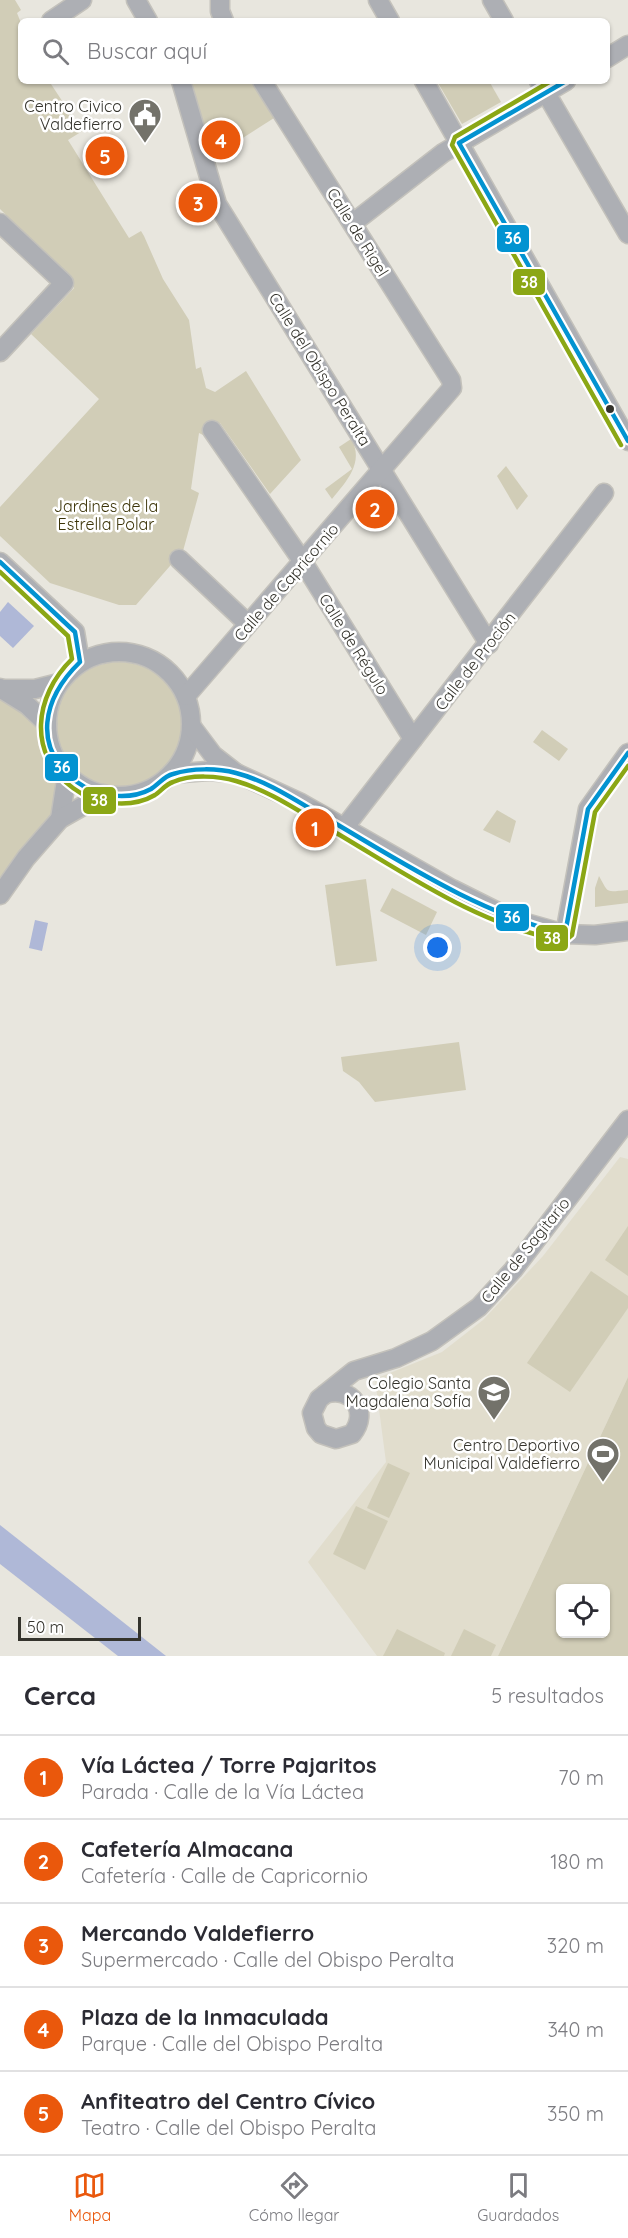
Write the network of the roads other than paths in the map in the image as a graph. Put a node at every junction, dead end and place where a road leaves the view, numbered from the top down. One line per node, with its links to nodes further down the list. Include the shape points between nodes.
1 (82, 0): 6 (street)
2 (136, 0): 7 (street)
3 (220, 0): 8 (street)
4 (378, 0): 9 (street)
5 (492, 0): 10 (street)
6 (55, 18)
7 (146, 18)
8 (223, 18)
9 (388, 18)
10 (502, 18)
11 (628, 45): 12 (street)
12 (610, 56)
13 (182, 84): 25 (street, Calle del Obispo Peralta, via 214,199)
14 (264, 84): 19 (street, Calle de Rigel)
15 (426, 84): 17 (street)
16 (542, 87): 17 (street); 20 (street)
17 (459, 143): 19 (street); 24 (street)
18 (0, 223): 21 (street, via 64,283)
19 (353, 223): 22 (street, Calle de Rigel)
20 (628, 234)
21 (0, 352)
22 (452, 384): 25 (street, Calle de Capricornio, via 450,392)
23 (212, 430): 29 (street, Calle de Régulo)
24 (628, 441)
25 (383, 470): 29 (street, Calle de Capricornio); 31 (street, Calle del Obispo Peralta)
26 (603, 493): 31 (street, Calle de Proción)
27 (179, 559): 30 (street)
28 (0, 562): 32 (street, via 75,632)
29 (303, 562): 30 (street, Calle de Capricornio); 38 (street, Calle de Régulo)
30 (248, 624): 35 (street, Calle de Capricornio)
31 (489, 644): 38 (street, Calle de Proción)
32 (80, 662): 33 (street); 35 (street, via 107,652 148,657 170,673)
33 (59, 683): 34 (street, via 34,690); 36 (street, via 50,703)
34 (2, 688): 36 (street)
35 (186, 696): 37 (street)
36 (47, 724): 41 (street, via 52,751)
37 (192, 728): 40 (street, via 213,755); 42 (street, via 185,753)
38 (413, 740): 45 (street, Calle de Proción)
39 (628, 753): 48 (street, via 588,810)
40 (236, 773): 42 (street); 45 (street)
41 (67, 774): 43 (street); 44 (street)
42 (171, 774): 43 (street, via 133,795)
43 (104, 794): 44 (street)
44 (60, 819): 46 (street)
45 (344, 828): 48 (street, via 512,919)
46 (0, 895)
47 (628, 931): 48 (street)
48 (565, 934)
49 (628, 1120): 50 (street, Calle de Sagitario, via 513,1270 479,1307 432,1341)
50 (367, 1366): 51 (street, Calle de Sagitario, via 354,1371); 52 (street)
51 (325, 1394): 52 (street, via 340,1391); 52 (street, via 312,1413 316,1428 328,1438 352,1434 360,1419)
52 (358, 1406)

